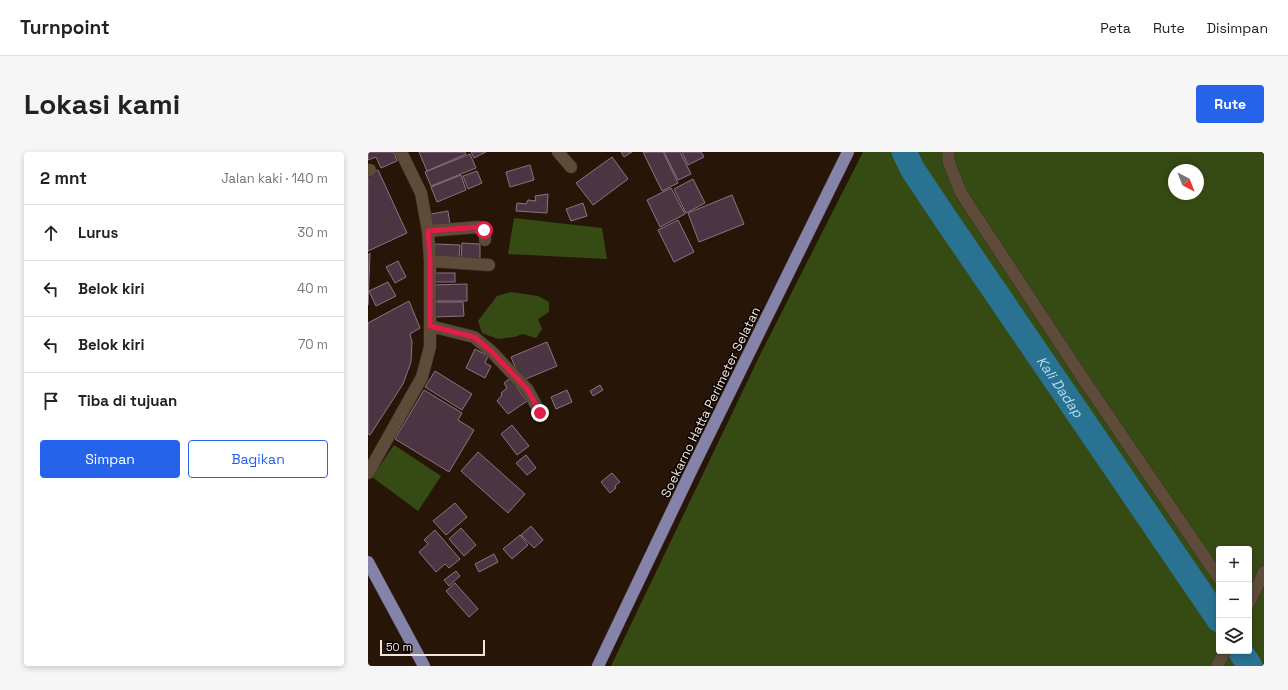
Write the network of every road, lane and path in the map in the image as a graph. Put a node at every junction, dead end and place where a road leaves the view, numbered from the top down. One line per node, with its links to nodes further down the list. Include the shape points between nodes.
1 (401, 152): 6 (street, via 421,193)
2 (558, 152): 5 (street)
3 (848, 152): 19 (main road, Soekarno Hatta Perimeter Selatan)
4 (948, 152): 15 (street, via 949,163 961,193)
5 (571, 167)
6 (428, 231): 7 (street, via 479,227 484,230); 8 (street)
7 (485, 240)
8 (430, 260): 9 (street); 10 (street)
9 (489, 265)
10 (430, 326): 11 (street, via 474,337 528,390); 12 (street, via 430,347 422,377)
11 (540, 413)
12 (368, 473)
13 (368, 562): 18 (main road)
14 (1264, 572): 16 (street)
15 (1216, 574)
16 (1252, 597)
17 (1223, 654): 20 (street)
18 (424, 666)
19 (598, 666)
20 (1217, 666)

